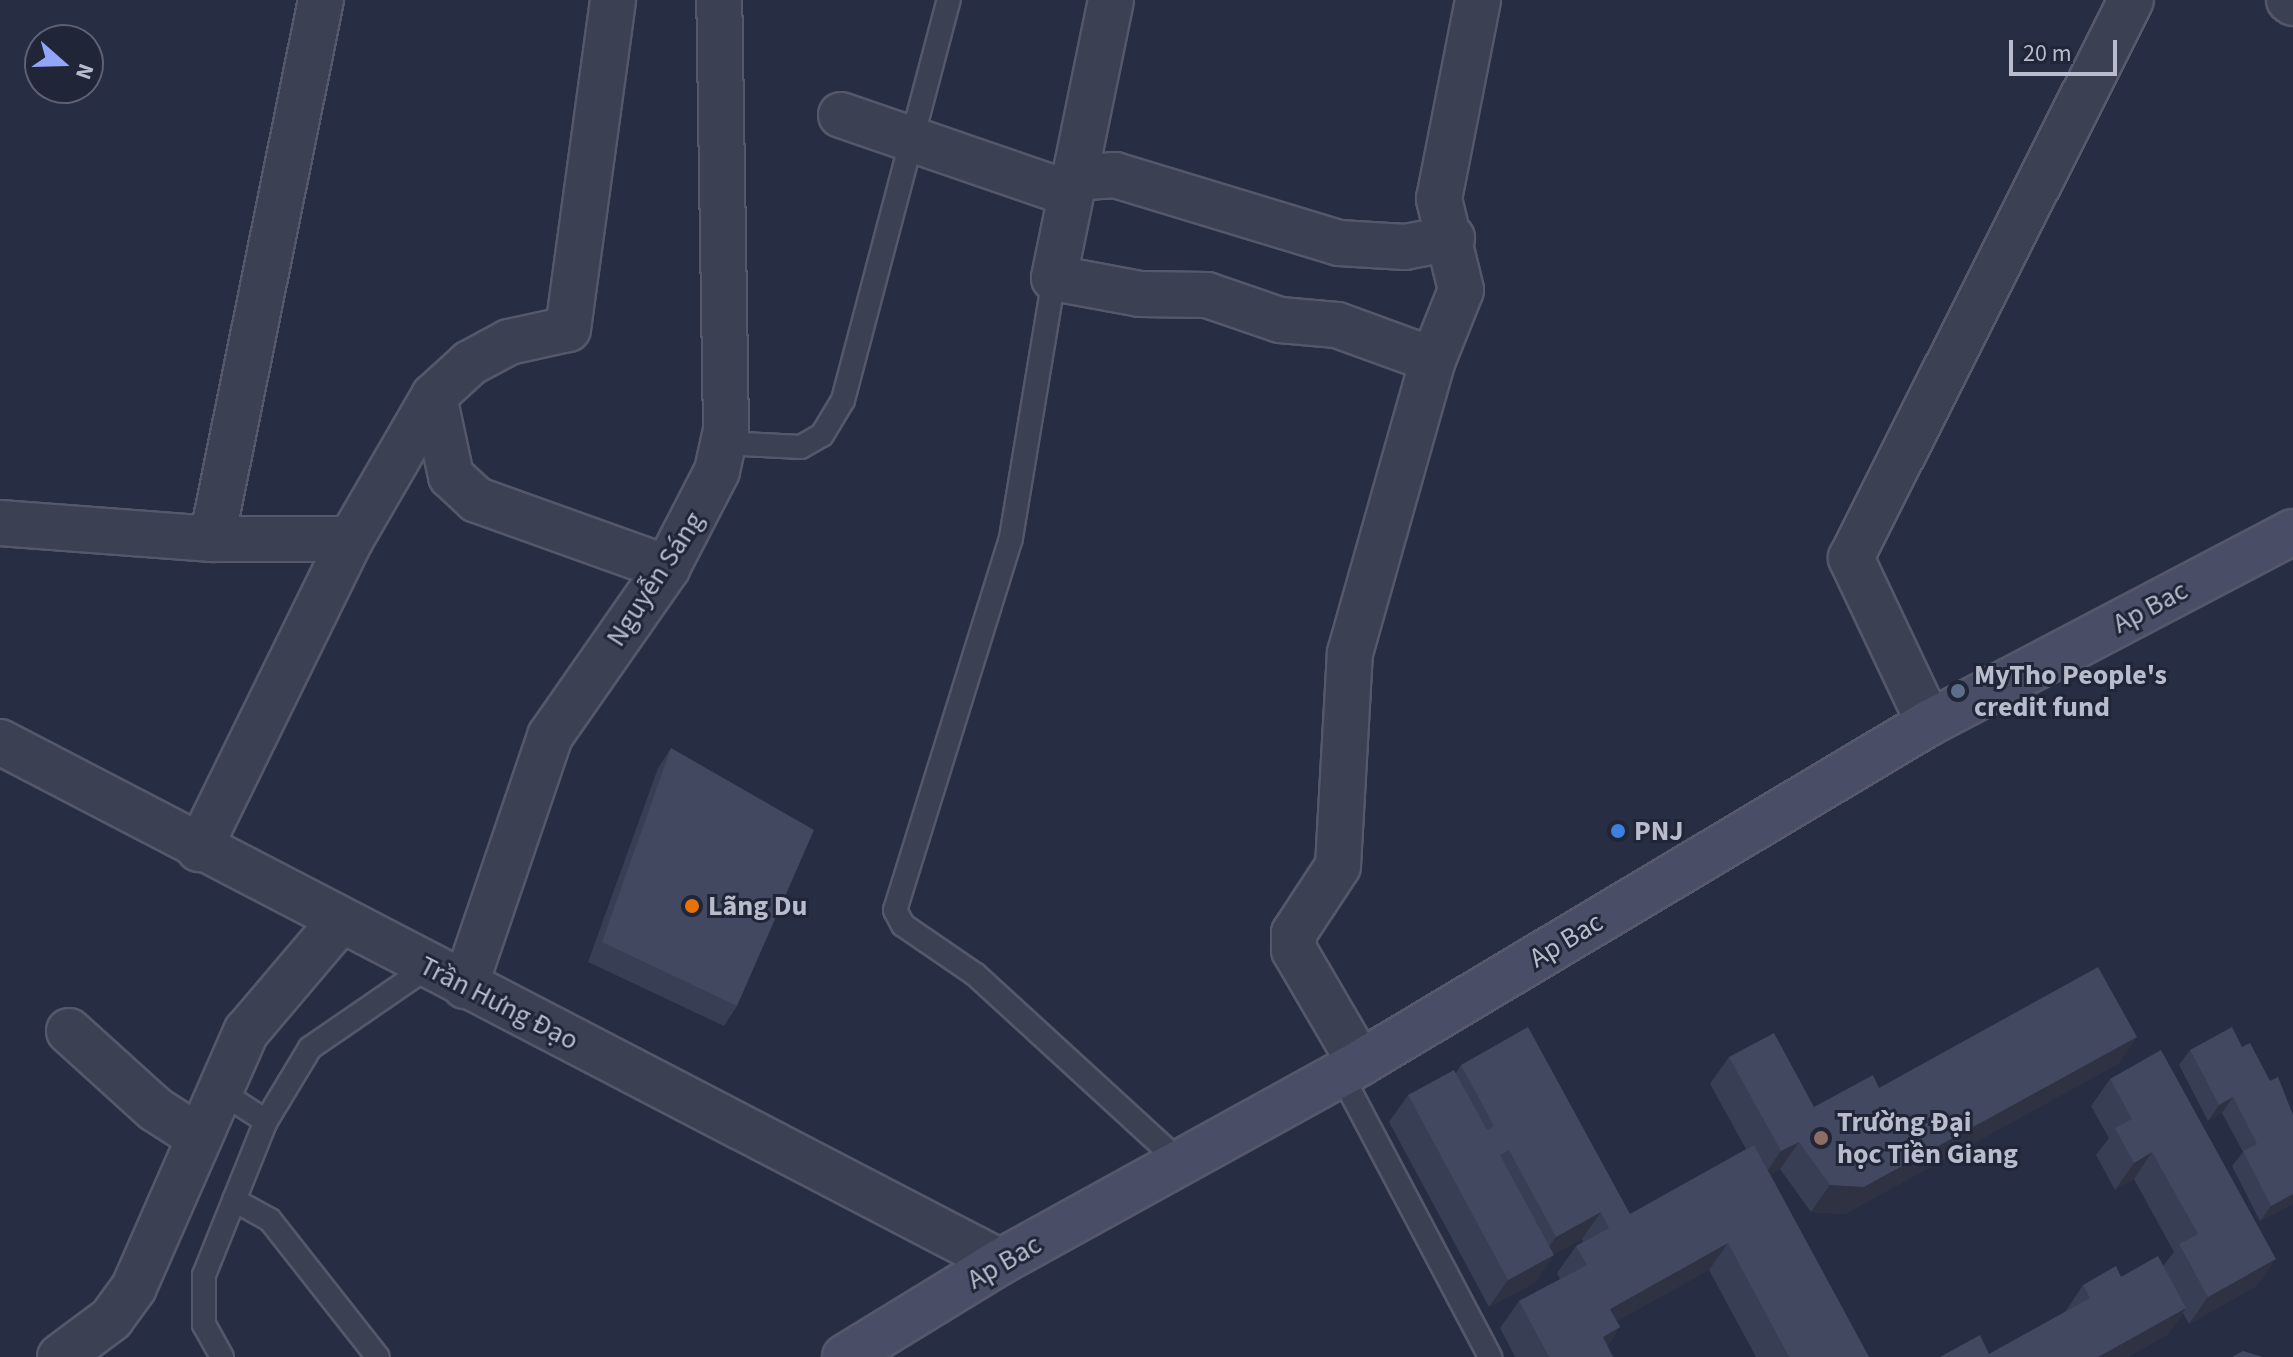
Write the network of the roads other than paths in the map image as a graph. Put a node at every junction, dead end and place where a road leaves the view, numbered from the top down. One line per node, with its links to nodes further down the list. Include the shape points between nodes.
1 (321, 0): 18 (street)
2 (613, 0): 14 (street, via 568,329 509,342 470,363)
3 (719, 0): 15 (street, Nguyễn Sáng)
4 (949, 0): 9 (lane)
5 (1111, 0): 10 (street)
6 (1478, 0): 11 (street, via 1439,199)
7 (2131, 0): 21 (street, via 1851,558)
8 (841, 115): 9 (street)
9 (912, 140): 10 (street); 15 (lane, via 843,400 822,435 801,447)
10 (1072, 186): 11 (street, via 1115,175 1339,243 1405,247); 12 (street)
11 (1452, 238): 13 (street, via 1461,290)
12 (1054, 278): 13 (street, via 1140,294 1207,295 1280,320 1337,325); 31 (lane, via 1011,538 895,910 903,925 976,975)
13 (1433, 360): 27 (street, via 1350,653 1338,866 1294,933 1294,950)
14 (434, 396): 19 (street); 20 (street, via 451,476 477,500)
15 (723, 443): 20 (street, Nguyễn Sáng, via 699,516)
16 (0, 523): 18 (street)
17 (2293, 532): 21 (main road, Ap Bac)
18 (212, 539): 19 (street)
19 (351, 539): 23 (street)
20 (667, 568): 25 (street, Nguyễn Sáng, via 550,736)
21 (1929, 723): 27 (main road, Ap Bac)
22 (0, 742): 23 (street, Trần Hưng Đạo)
23 (199, 849): 24 (street, Trần Hưng Đạo)
24 (340, 921): 25 (street, Trần Hưng Đạo); 28 (street, via 246,1032)
25 (447, 976): 29 (lane, via 310,1048); 33 (street, Trần Hưng Đạo)
26 (69, 1031): 30 (street, via 155,1109)
27 (1350, 1068): 31 (main road, Ap Bac); 38 (lane)
28 (218, 1090): 29 (lane); 30 (street)
29 (266, 1121): 32 (lane)
30 (197, 1136): 34 (street, via 169,1221 134,1287 111,1319)
31 (1183, 1165): 33 (main road, Ap Bac)
32 (234, 1200): 35 (lane, via 203,1287 204,1325); 36 (lane, via 270,1220)
33 (1000, 1262): 37 (main road, Ap Bac)
34 (60, 1357)
35 (222, 1357)
36 (378, 1357)
37 (845, 1357)
38 (1490, 1357)

